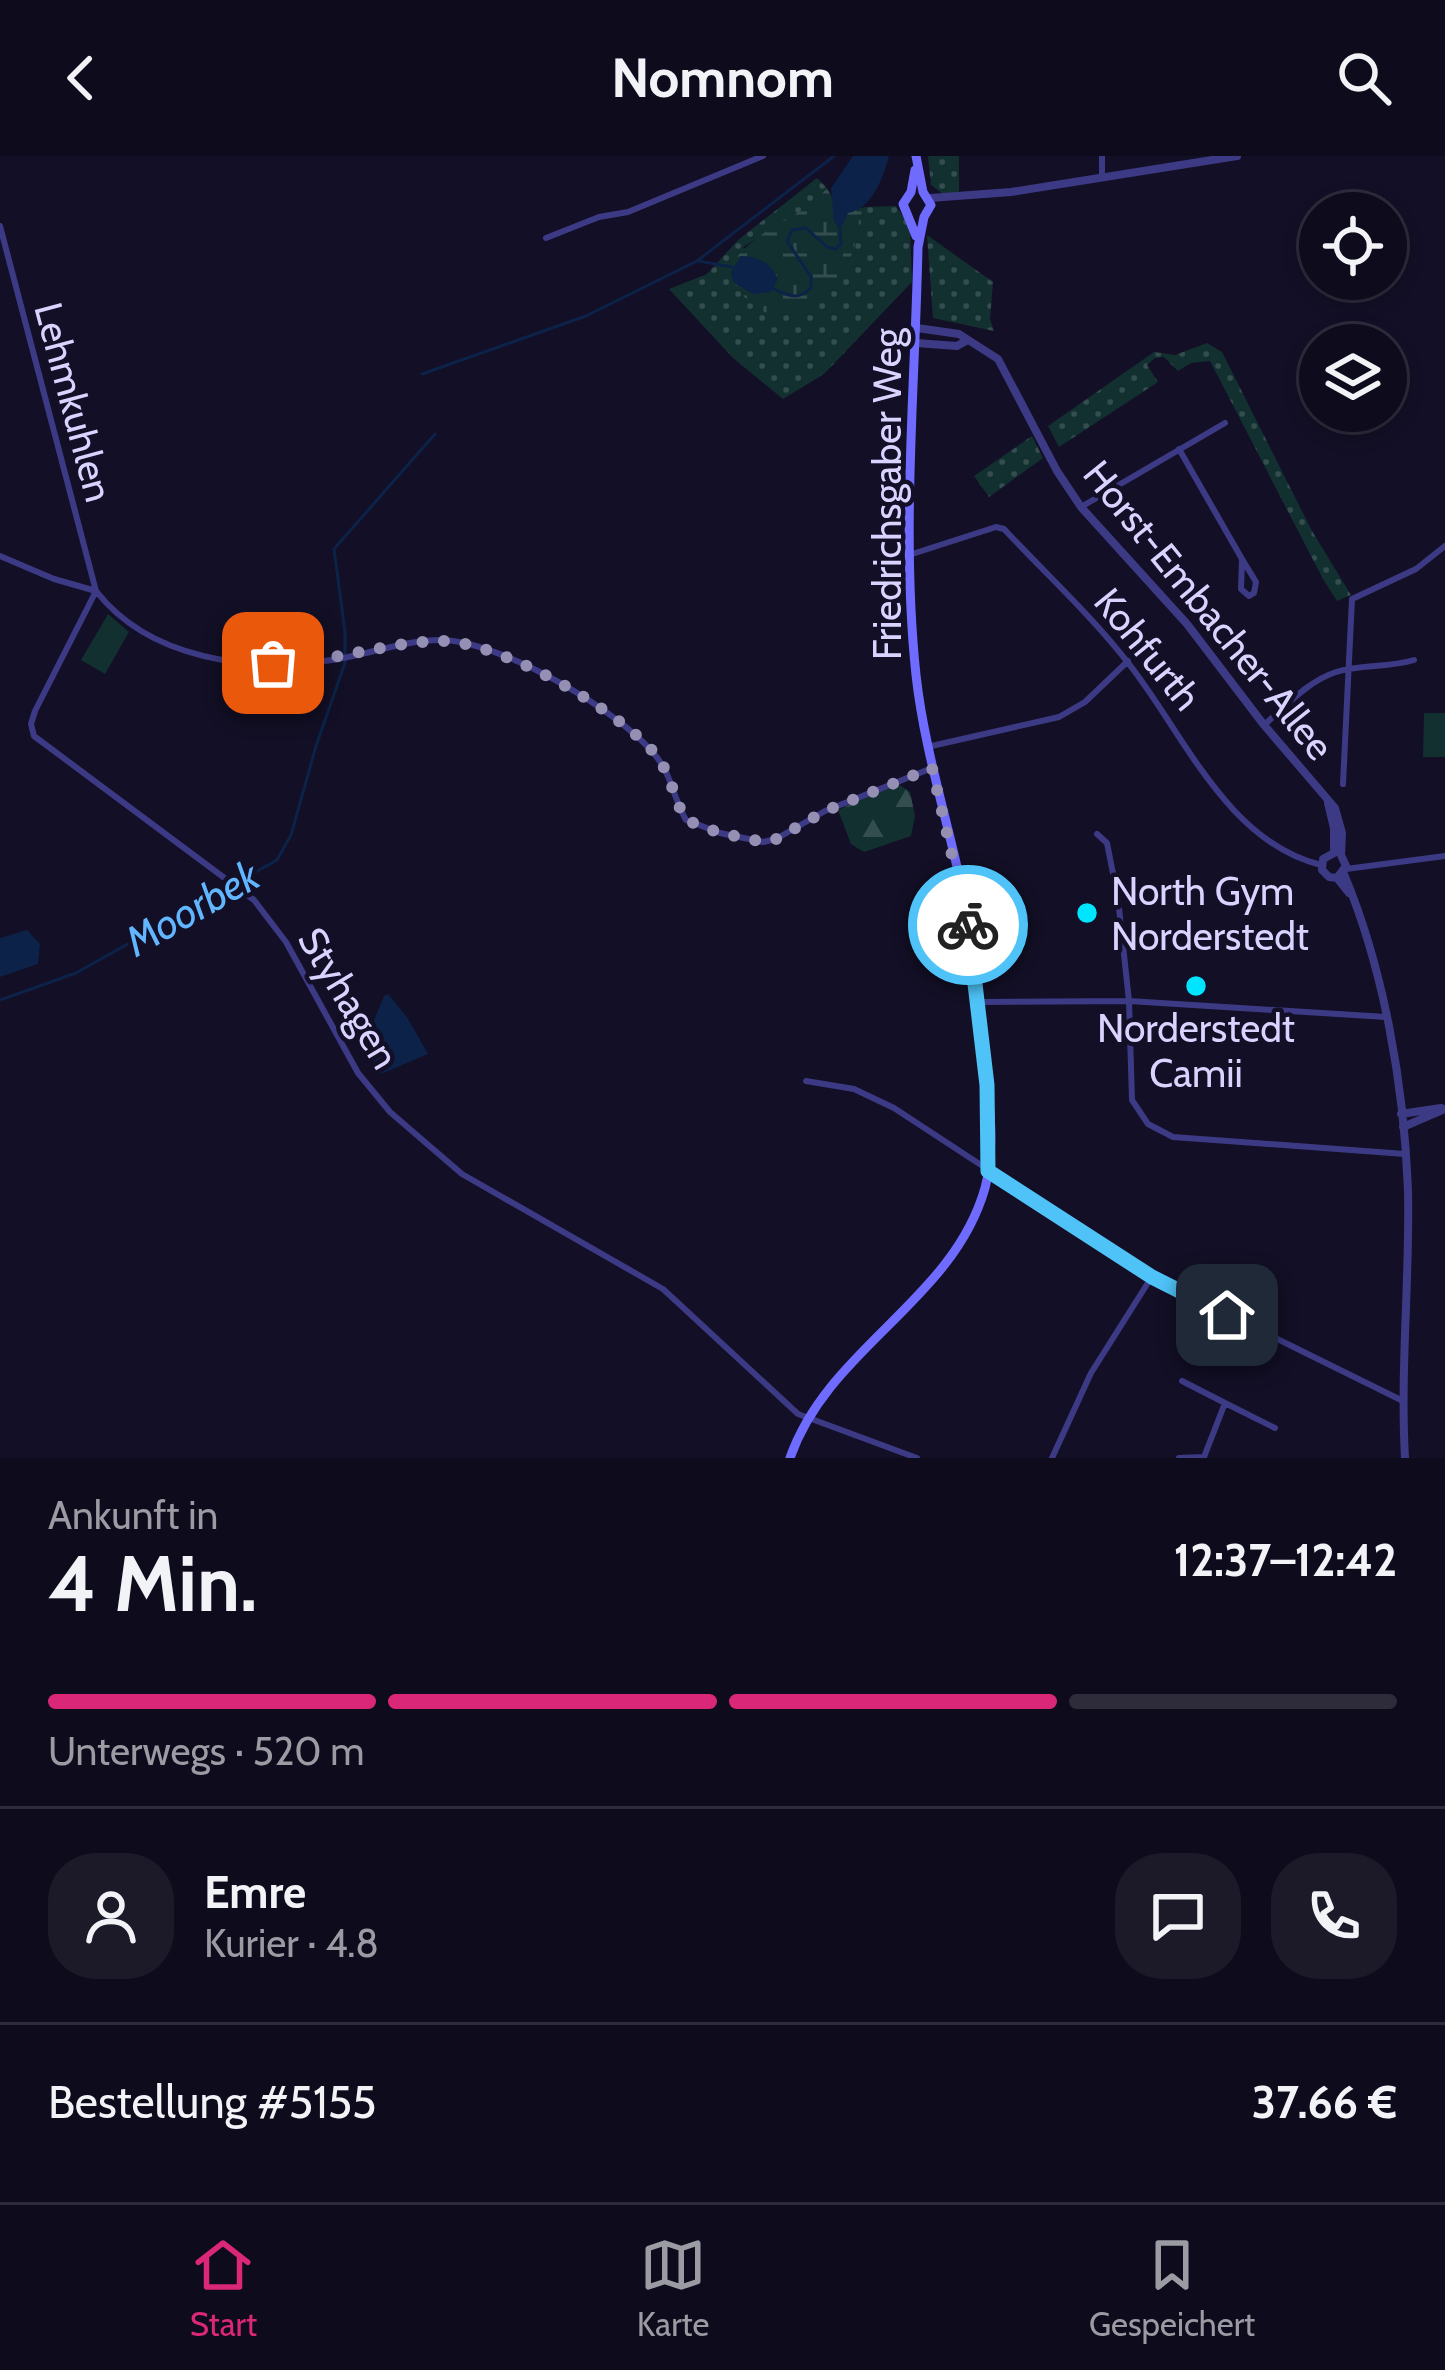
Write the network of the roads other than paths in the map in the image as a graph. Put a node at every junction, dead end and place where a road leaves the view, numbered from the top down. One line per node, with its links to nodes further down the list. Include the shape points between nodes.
1 (763, 156): 9 (street)
2 (1102, 156): 5 (street)
3 (1237, 156): 5 (street)
4 (916, 159): 6 (main road)
5 (1102, 178): 6 (street)
6 (924, 201): 7 (main road); 7 (main road, Friedrichsgaber Weg, via 903,204); 10 (main road, Friedrichsgaber Weg)
7 (910, 217): 10 (main road, Friedrichsgaber Weg)
8 (0, 226): 21 (street, Lehmkuhlen)
9 (546, 238)
10 (918, 248): 11 (main road, Friedrichsgaber Weg)
11 (917, 328): 12 (street, Horst-Embacher-Allee); 13 (main road, Friedrichsgaber Weg)
12 (966, 341): 13 (street); 16 (street, Horst-Embacher-Allee, via 998,359)
13 (916, 343): 18 (main road, Friedrichsgaber Weg)
14 (1225, 422): 15 (street)
15 (1179, 449): 16 (street); 20 (street)
16 (1081, 507): 25 (street, Horst-Embacher-Allee, via 1186,622)
17 (1445, 546): 24 (street, via 1352,599)
18 (909, 555): 23 (street, Kohfurth, via 1004,529); 26 (main road, Friedrichsgaber Weg)
19 (0, 556): 21 (street)
20 (1242, 559): 20 (street, via 1241,589 1249,596 1256,582)
21 (96, 591): 27 (street, via 140,632 243,663 303,663 440,640 514,657 632,729 671,776 686,820 746,841 776,839); 47 (street, Styhagen, via 35,711 34,736 240,888 286,942 358,1073 390,1112 462,1174 663,1289)
22 (1414, 660): 24 (street)
23 (1128, 662): 26 (street, via 1059,717); 32 (street, Kohfurth, via 1240,818 1288,853)
24 (1347, 670): 25 (street, via 1316,682); 28 (street)
25 (1264, 725): 30 (street, Horst-Embacher-Allee, via 1339,817)
26 (927, 747): 27 (main road, Friedrichsgaber Weg)
27 (932, 768): 35 (main road, Friedrichsgaber Weg, via 963,893)
28 (1343, 784)
29 (1096, 833): 34 (street, via 1107,843 1116,880)
30 (1337, 854): 32 (street); 33 (street, Kohfurth)
31 (1445, 856): 33 (street)
32 (1321, 865): 33 (street, Kohfurth, via 1327,876)
33 (1342, 873): 36 (street, Kohfurth)
34 (1130, 1001): 35 (street); 36 (street); 41 (street, via 1130,1089 1135,1109 1156,1130)
35 (977, 1002): 42 (main road, Friedrichsgaber Weg)
36 (1386, 1017): 39 (street, Kohfurth)
37 (806, 1082): 42 (street, via 863,1092)
38 (1445, 1108): 39 (street); 40 (street)
39 (1401, 1114): 40 (street, Kohfurth)
40 (1403, 1127): 41 (street, Kohfurth)
41 (1405, 1154): 45 (street, Kohfurth)
42 (988, 1171): 43 (street); 47 (main road, Friedrichsgaber Weg, via 952,1258)
43 (1152, 1277): 45 (street); 51 (street, via 1091,1373)
44 (1182, 1381): 46 (street)
45 (1403, 1401): 54 (street, Kohfurth)
46 (1225, 1403): 48 (street); 53 (street)
47 (807, 1419): 49 (main road, Friedrichsgaber Weg); 50 (street, Styhagen)
48 (1275, 1428)
49 (790, 1458)
50 (917, 1458)
51 (1052, 1458)
52 (1180, 1458): 53 (street)
53 (1205, 1458)
54 (1405, 1458)

